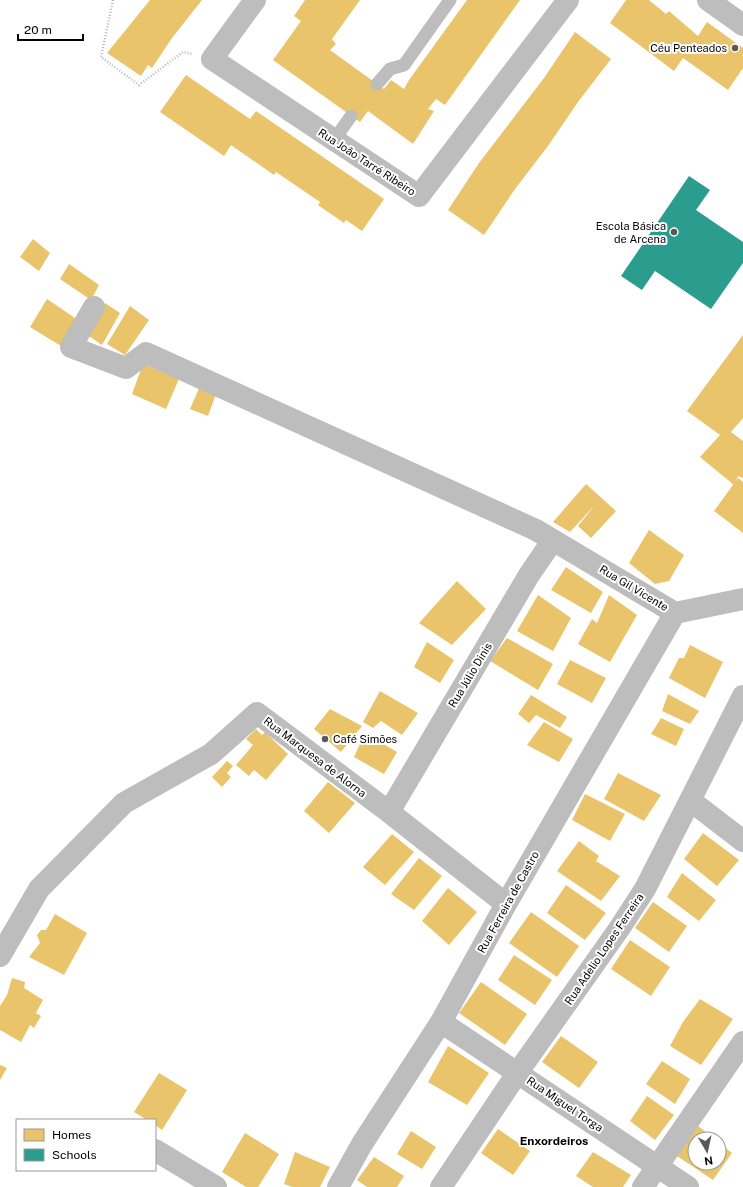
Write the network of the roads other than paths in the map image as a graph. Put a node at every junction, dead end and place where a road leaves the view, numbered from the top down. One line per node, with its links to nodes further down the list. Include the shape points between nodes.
1 (255, 0): 8 (street, Rua João Tarré Ribeiro, via 212,59)
2 (450, 0): 6 (lane, via 404,65 390,69)
3 (568, 0): 8 (street, Rua João Tarré Ribeiro, via 419,196)
4 (708, 0): 5 (street)
5 (743, 25)
6 (377, 84)
7 (351, 116): 8 (lane)
8 (334, 140)
9 (94, 307): 10 (street, Rua Gil Vicente, via 71,347 126,368 146,353)
10 (553, 540): 12 (street, Rua Gil Vicente); 15 (street, Rua Júlio Dinis, via 528,575)
11 (743, 599): 12 (street, Rua Gil Vicente)
12 (675, 613): 17 (street, Rua Ferreira de Castro)
13 (743, 696): 14 (street, Rua Adelio Lopes Ferreira)
14 (691, 801): 16 (street); 21 (street, Rua Adelio Lopes Ferreira, via 645,889)
15 (389, 812): 17 (street, Rua Marquesa de Alorna); 18 (street, Rua Marquesa de Alorna, via 257,713 211,754 124,803 39,889)
16 (743, 841)
17 (506, 904): 19 (street, Rua Ferreira de Castro)
18 (0, 956)
19 (441, 1022): 21 (street, Rua Miguel Torga); 25 (street, Rua Ferreira de Castro, via 362,1144)
20 (743, 1042): 23 (street)
21 (518, 1072): 23 (street, Rua Miguel Torga); 26 (street, Rua Adelio Lopes Ferreira)
22 (156, 1151): 24 (street)
23 (656, 1166): 27 (street); 28 (street, Rua Miguel Torga)
24 (216, 1187)
25 (338, 1187)
26 (441, 1187)
27 (643, 1187)
28 (688, 1187)

